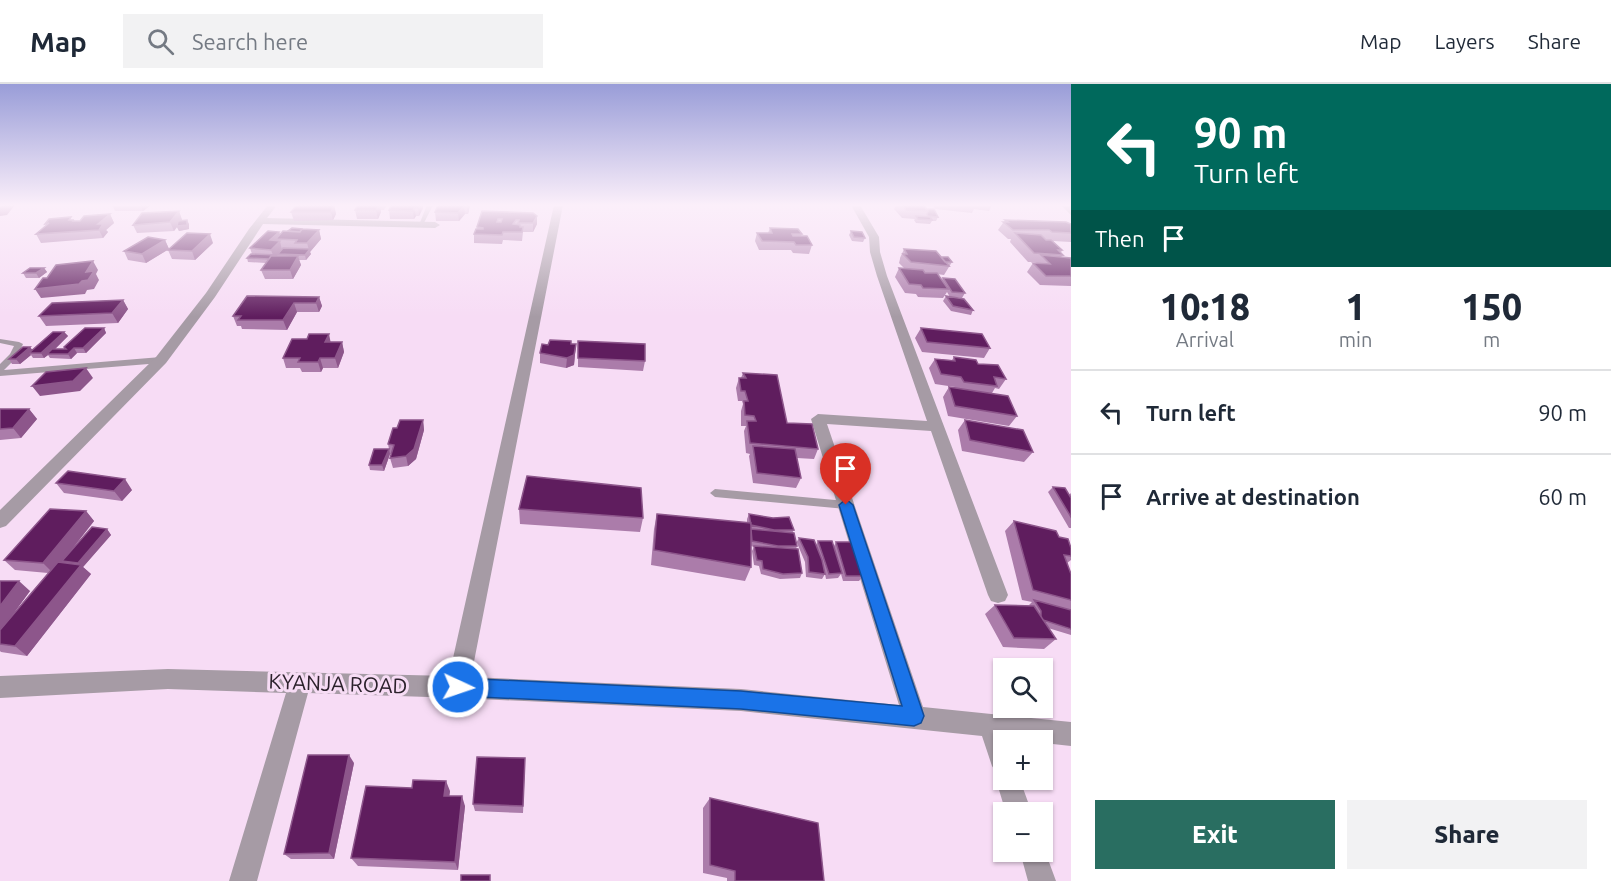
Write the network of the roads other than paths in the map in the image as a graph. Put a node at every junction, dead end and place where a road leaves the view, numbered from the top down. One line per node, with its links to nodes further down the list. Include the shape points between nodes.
1 (246, 242): 5 (street)
2 (551, 242): 14 (street)
3 (875, 242): 7 (street, via 882,276)
4 (0, 340): 6 (lane, via 19,344)
5 (161, 360): 6 (lane); 10 (street)
6 (0, 371)
7 (938, 427): 9 (street, via 818,419); 11 (street)
8 (715, 493): 9 (lane)
9 (846, 505): 15 (street)
10 (0, 520)
11 (998, 595)
12 (300, 682): 13 (street, KYANJA ROAD, via 168,679); 14 (street, KYANJA ROAD); 20 (street)
13 (0, 687)
14 (458, 687): 15 (street, KYANJA ROAD, via 741,700)
15 (914, 716): 16 (street, KYANJA ROAD)
16 (990, 725): 17 (street); 18 (street, KYANJA ROAD)
17 (993, 734)
18 (1071, 734)
19 (1036, 862): 21 (street)
20 (243, 881)
21 (1042, 881)

